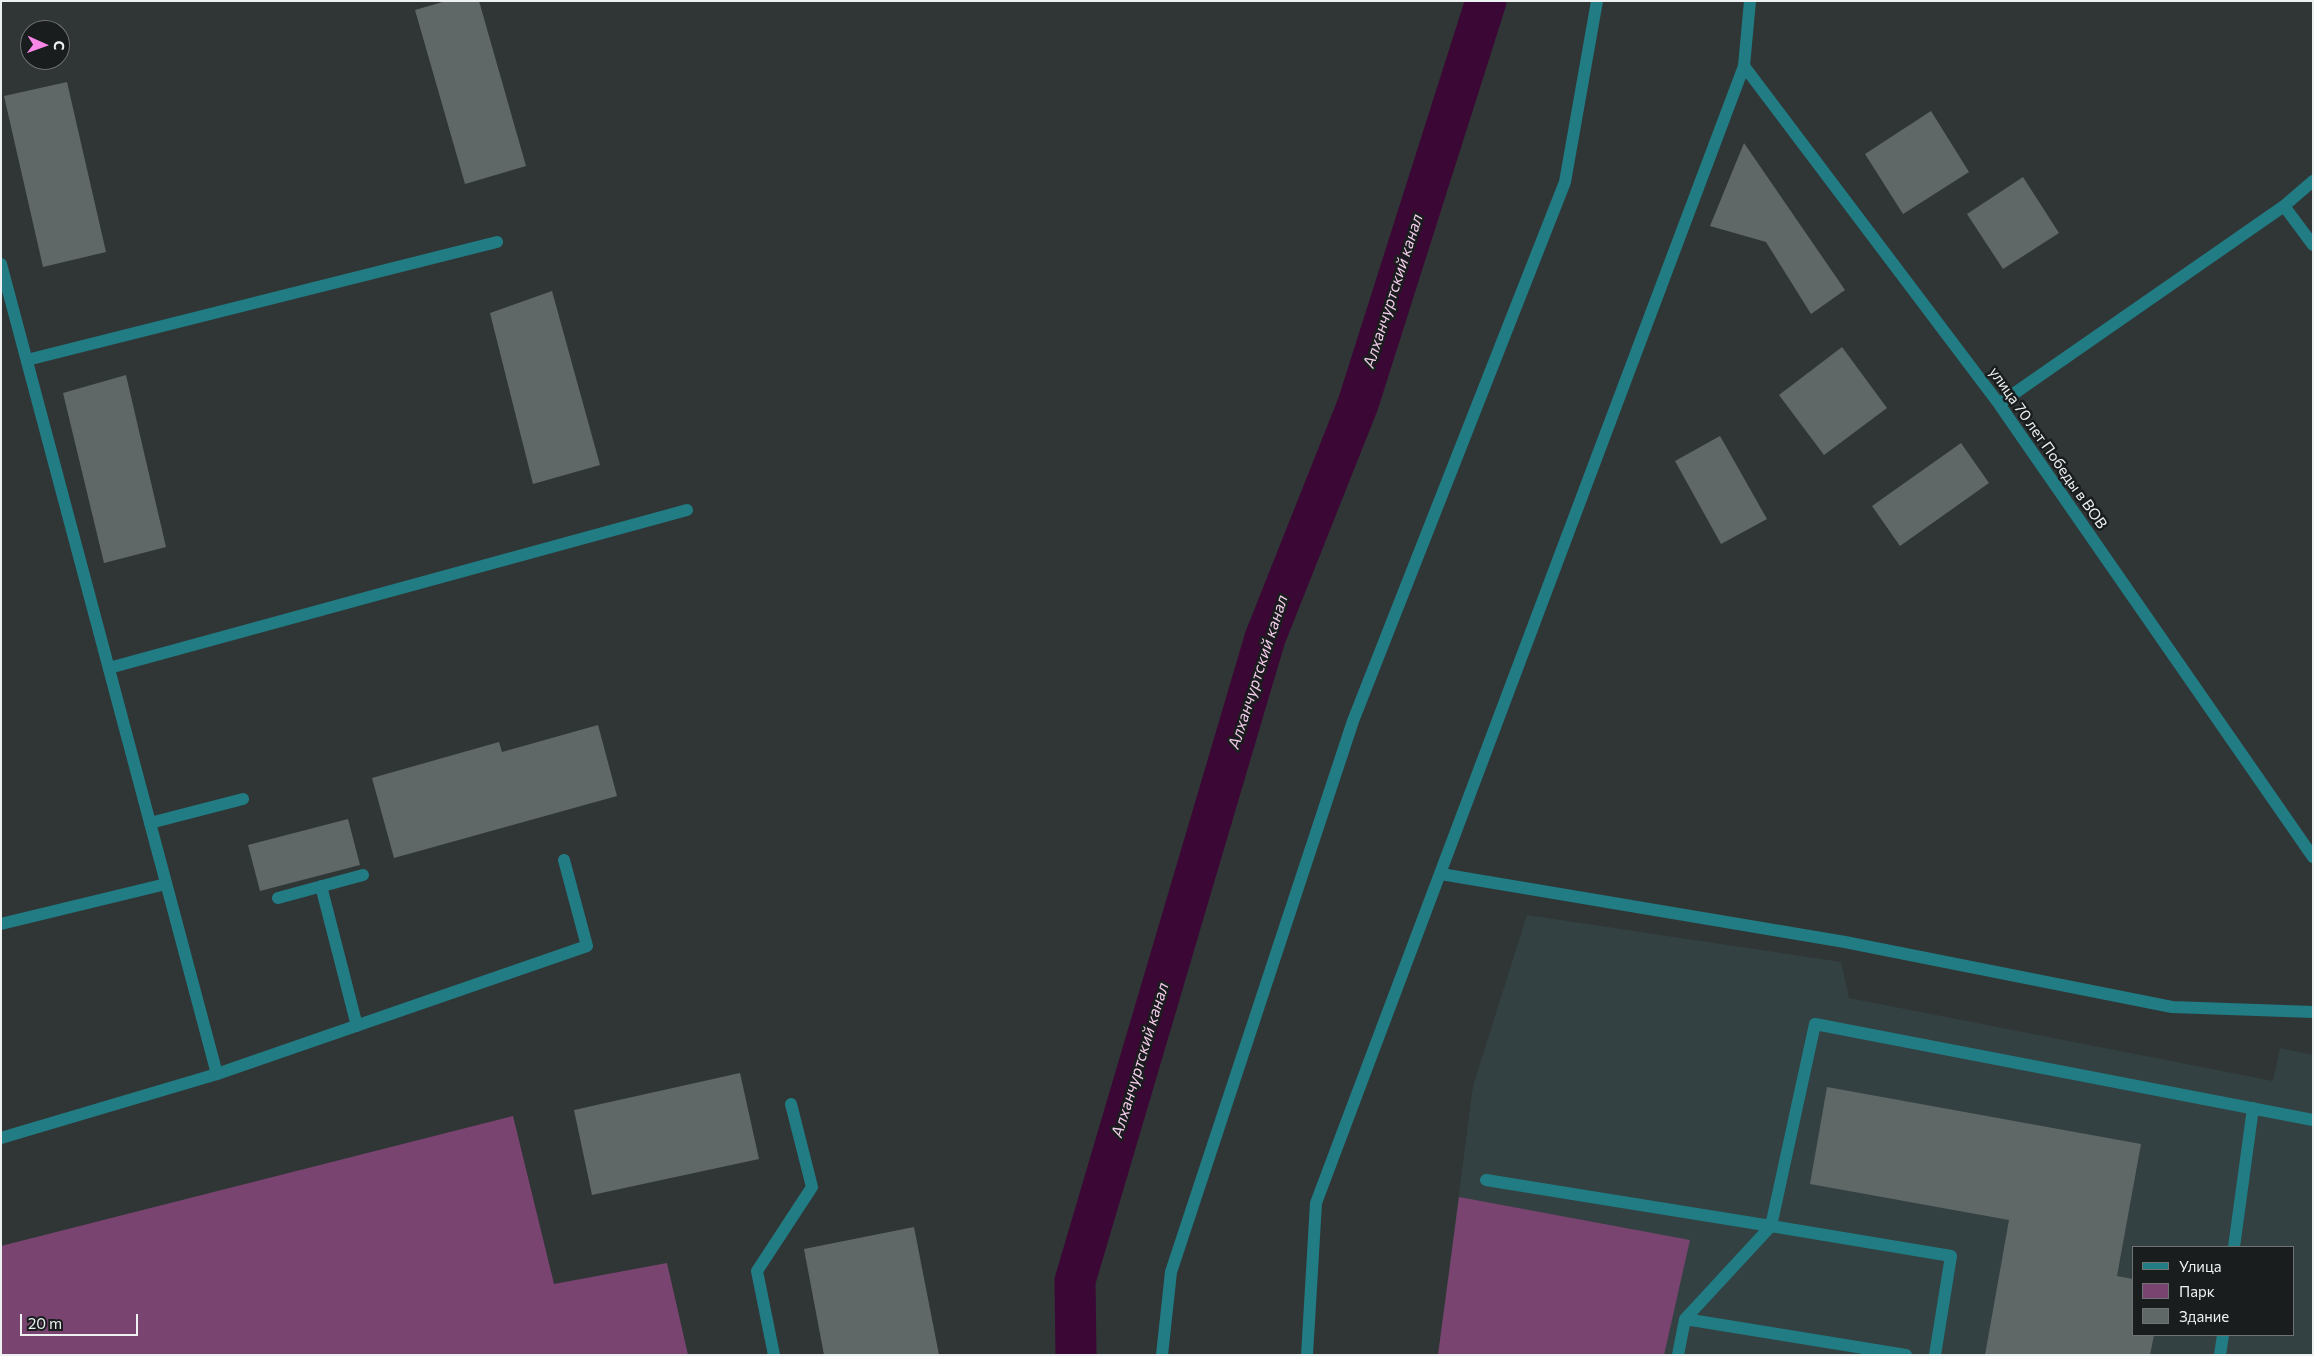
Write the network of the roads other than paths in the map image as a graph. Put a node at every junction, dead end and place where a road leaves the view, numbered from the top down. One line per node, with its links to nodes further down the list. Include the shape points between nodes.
1 (1597, 1): 36 (street, via 1565,182 1353,721 1172,1272)
2 (1750, 1): 3 (street)
3 (1744, 66): 10 (street, улица 70 лет Победы в ВОВ); 17 (street)
4 (2313, 181): 5 (street)
5 (2284, 206): 7 (street); 10 (street)
6 (497, 242): 9 (street)
7 (2313, 245)
8 (1, 264): 9 (street)
9 (27, 360): 12 (street)
10 (1998, 404): 15 (street, улица 70 лет Победы в ВОВ)
11 (687, 510): 12 (street)
12 (109, 668): 14 (street)
13 (243, 799): 14 (street)
14 (150, 823): 19 (street)
15 (2313, 857)
16 (564, 860): 24 (street, via 588,946)
17 (1441, 874): 23 (street, via 1845,942 2172,1007); 37 (street, via 1316,1204)
18 (363, 875): 20 (street)
19 (166, 884): 22 (street); 25 (street)
20 (320, 886): 21 (street); 24 (street)
21 (278, 898)
22 (1, 924)
23 (2313, 1012)
24 (357, 1026): 25 (street)
25 (217, 1074): 29 (street)
26 (791, 1104): 35 (street, via 812,1187 757,1271)
27 (2253, 1108): 28 (street); 31 (street, via 1815,1024); 32 (street)
28 (2313, 1120)
29 (1, 1138)
30 (1486, 1180): 31 (street)
31 (1771, 1226): 33 (street); 40 (street, via 1951,1256)
32 (2234, 1246)
33 (1685, 1319): 38 (street); 39 (street)
34 (2223, 1336): 41 (street)
35 (774, 1355)
36 (1162, 1355)
37 (1307, 1355)
38 (1678, 1355)
39 (1906, 1355)
40 (1935, 1355)
41 (2220, 1355)

